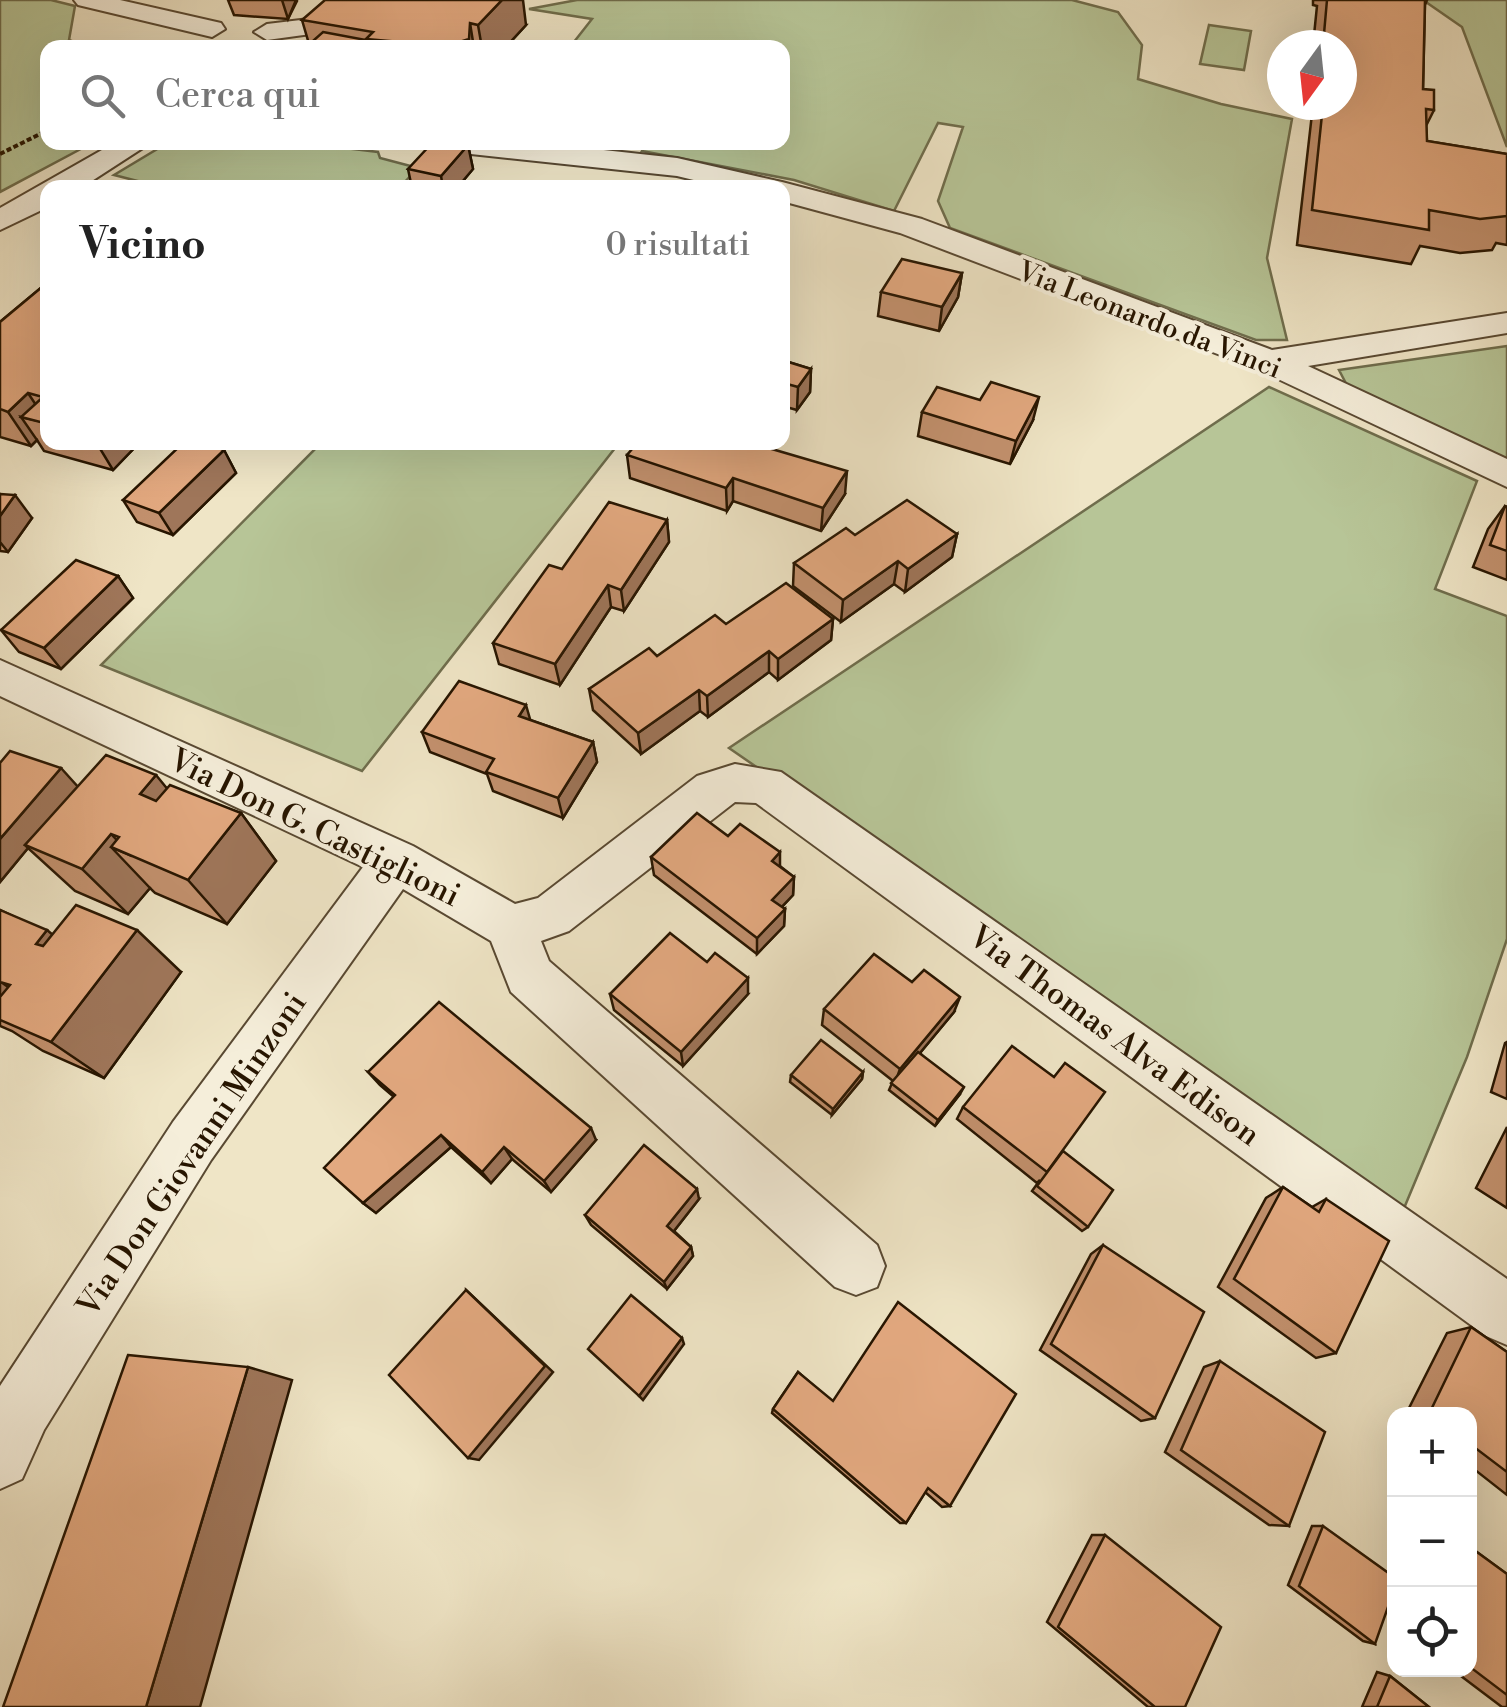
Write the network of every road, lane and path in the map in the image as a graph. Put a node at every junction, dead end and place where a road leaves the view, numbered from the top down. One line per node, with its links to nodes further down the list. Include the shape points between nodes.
1 (88, 0): 4 (street)
2 (397, 16): 3 (street)
3 (268, 32): 4 (street, via 252,21); 5 (street)
4 (214, 38)
5 (262, 40)
6 (40, 134): 9 (path)
7 (124, 150): 10 (street)
8 (521, 150): 11 (street, via 677,166)
9 (0, 154)
10 (74, 180)
11 (736, 180)
12 (790, 193): 16 (street, Via Leonardo da Vinci, via 910,226)
13 (40, 199): 14 (street)
14 (0, 222)
15 (1507, 323): 16 (street)
16 (1269, 361): 17 (street, Via Leonardo da Vinci)
17 (1507, 474)
18 (0, 677): 19 (street, Via Don G. Castiglioni)
19 (396, 860): 20 (street, Via Don G. Castiglioni); 23 (street, Via Don Giovanni Minzoni, via 192,1141 22,1408)
20 (510, 928): 21 (street, via 529,976); 22 (street, Via Thomas Alva Edison, via 552,916 713,789 735,782 765,785)
21 (856, 1266)
22 (1507, 1315)
23 (0, 1457)

